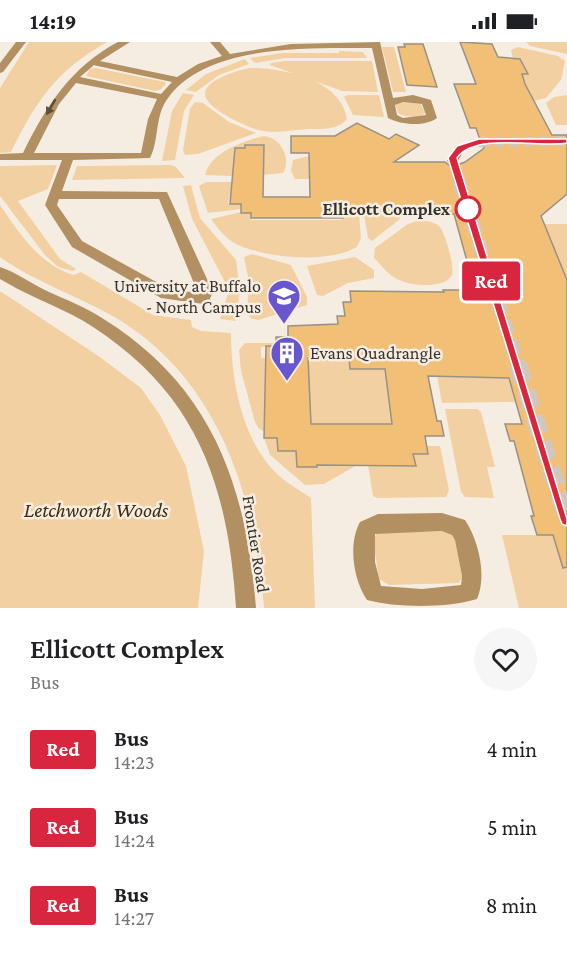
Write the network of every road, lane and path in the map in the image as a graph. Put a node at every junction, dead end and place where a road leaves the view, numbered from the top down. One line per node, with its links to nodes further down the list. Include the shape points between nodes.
1 (21, 42): 9 (street)
2 (125, 42): 8 (street)
3 (215, 42): 7 (street)
4 (341, 44): 5 (street); 6 (street)
5 (375, 44): 13 (street)
6 (253, 45): 7 (street)
7 (227, 56): 11 (street)
8 (91, 62): 10 (street); 11 (street)
9 (0, 70)
10 (73, 78): 12 (street); 15 (street, one-way to 15, via 50,108)
11 (179, 80): 12 (street)
12 (162, 97): 16 (street, via 146,156)
13 (390, 103)
14 (479, 142): 18 (street, via 460,148)
15 (27, 156): 16 (street); 17 (street)
16 (69, 156): 19 (street)
17 (0, 157)
18 (453, 161)
19 (55, 195): 19 (street, via 163,195 206,292 204,299 166,294 77,244 51,205)
20 (0, 272): 23 (street, Frontier Road, via 96,321 129,343 167,377 183,398 226,480 236,518)
21 (397, 603): 22 (street); 22 (street, via 380,597 368,583 364,536 372,524 448,523 462,531 472,588 461,598)
22 (438, 603)
23 (246, 608)

